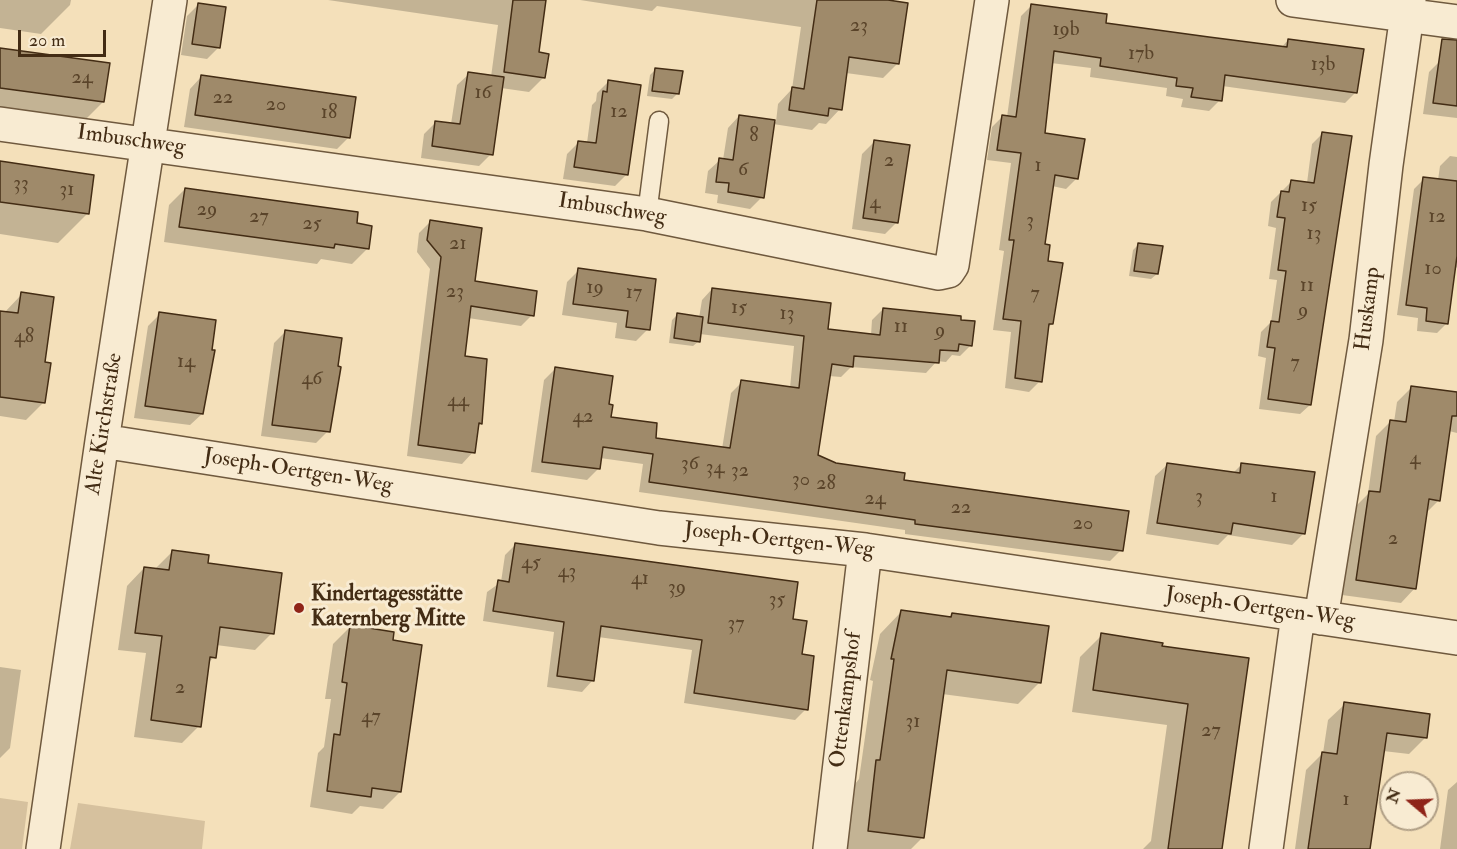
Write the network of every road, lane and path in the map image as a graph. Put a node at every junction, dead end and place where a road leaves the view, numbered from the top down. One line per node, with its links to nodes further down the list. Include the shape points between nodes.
1 (170, 0): 8 (street, Alte Kirchstraße)
2 (992, 0): 9 (street, Imbuschweg, via 948,271 939,273)
3 (1293, 0): 4 (street)
4 (1408, 8): 5 (street); 12 (street, Huskamp, via 1366,340)
5 (1457, 22)
6 (659, 121): 9 (lane)
7 (0, 124): 8 (street, Imbuschweg)
8 (148, 143): 9 (street, Imbuschweg); 10 (street, Alte Kirchstraße)
9 (647, 214)
10 (102, 441): 11 (street, Joseph-Oertgen-Weg, via 659,528); 14 (street, Alte Kirchstraße)
11 (865, 550): 12 (street, Joseph-Oertgen-Weg); 15 (street, Ottenkampshof)
12 (1310, 616): 13 (street, Joseph-Oertgen-Weg); 16 (street)
13 (1457, 638)
14 (42, 849)
15 (830, 849)
16 (1266, 849)

